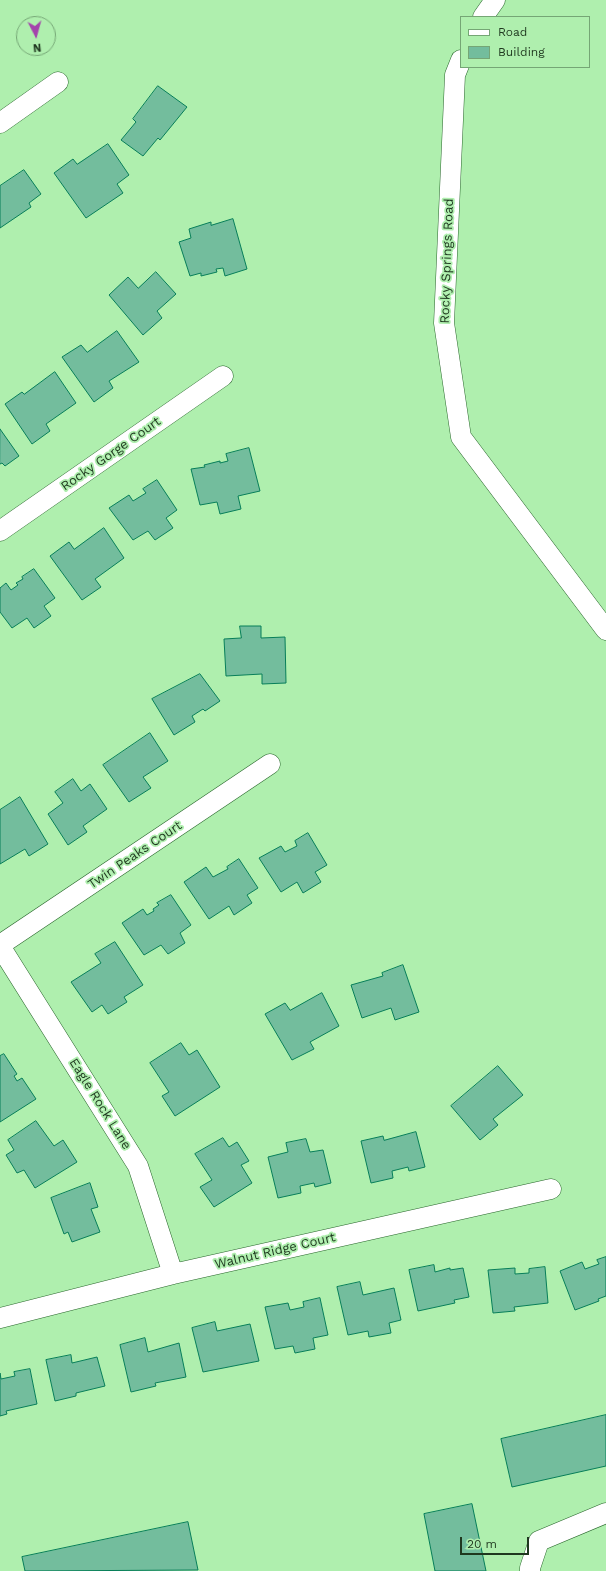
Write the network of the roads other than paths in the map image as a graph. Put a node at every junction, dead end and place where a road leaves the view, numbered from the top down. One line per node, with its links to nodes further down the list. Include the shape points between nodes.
1 (494, 0): 2 (street)
2 (484, 16)
3 (460, 62): 8 (street, Rocky Springs Road, via 454,75 444,323 461,438)
4 (58, 82): 5 (street)
5 (0, 123)
6 (223, 376): 7 (street, Rocky Gorge Court)
7 (0, 531)
8 (606, 630)
9 (270, 764): 10 (street, Twin Peaks Court)
10 (0, 946): 12 (street, Eagle Rock Lane, via 138,1166)
11 (551, 1189): 12 (street, Walnut Ridge Court)
12 (173, 1274): 13 (street, Walnut Ridge Court)
13 (0, 1318)
14 (606, 1513): 15 (street, via 539,1541)
15 (530, 1571)

